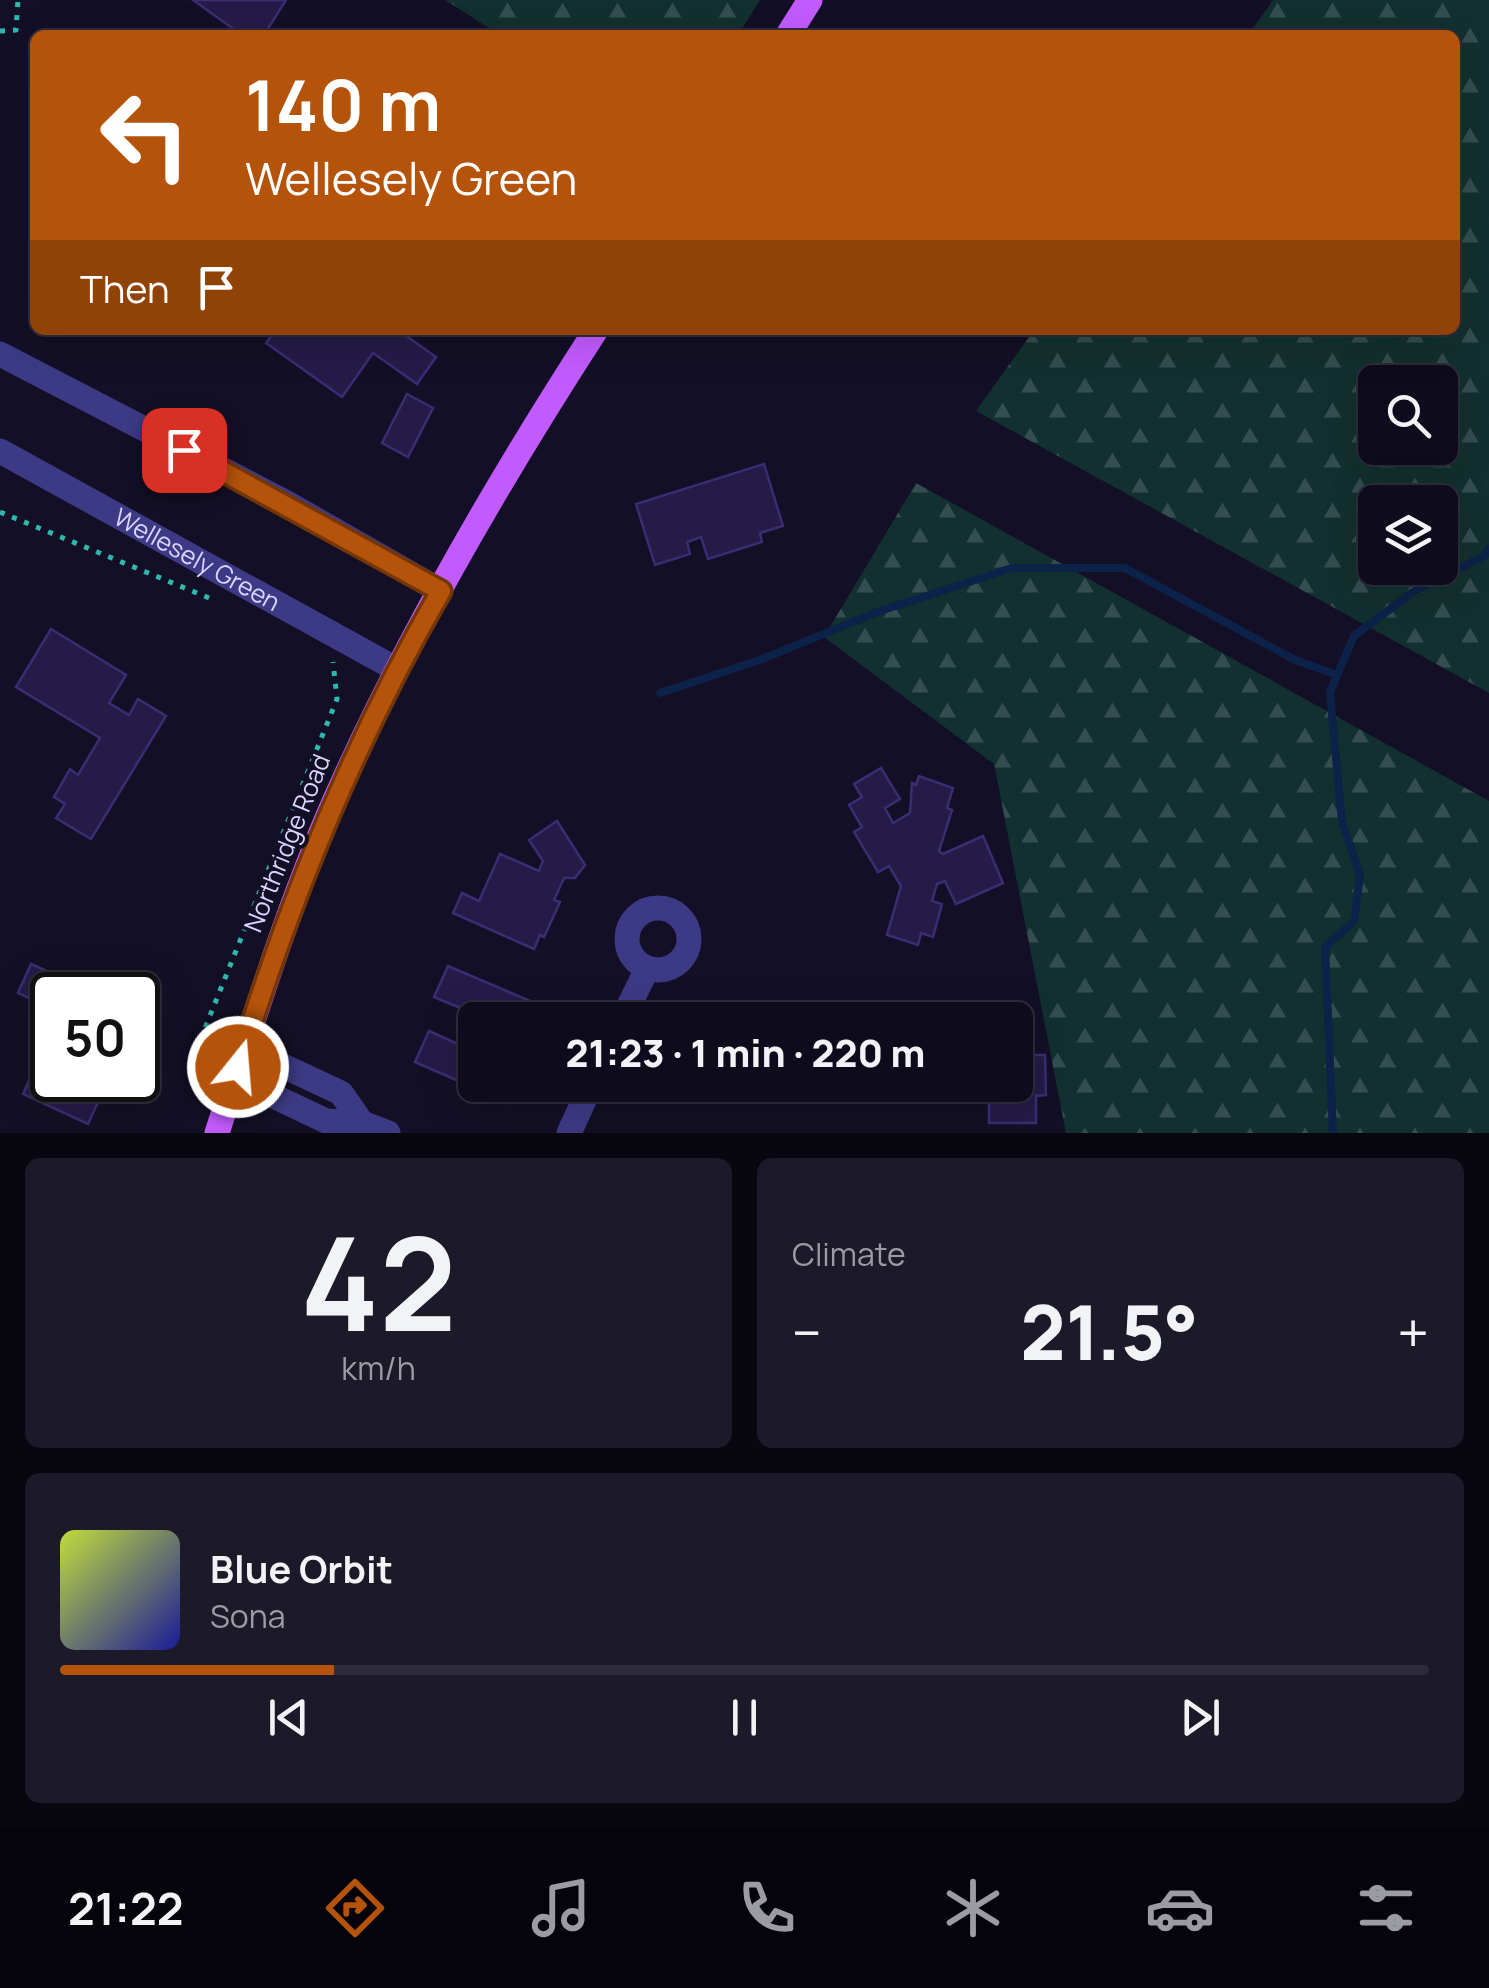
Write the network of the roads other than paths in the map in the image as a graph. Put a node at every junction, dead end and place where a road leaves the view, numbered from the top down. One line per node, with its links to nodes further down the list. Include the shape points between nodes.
1 (810, 0): 2 (main road)
2 (791, 30)
3 (593, 335): 6 (main road, Northridge Road)
4 (0, 354): 6 (street)
5 (0, 452): 7 (street, Wellesely Green)
6 (441, 591): 7 (main road, Northridge Road)
7 (396, 669): 10 (main road, Northridge Road, via 284,926)
8 (647, 969): 9 (street)
9 (631, 1002)
10 (238, 1067): 12 (main road, Northridge Road); 13 (street, via 279,1064 341,1093 362,1122)
11 (583, 1102): 14 (street)
12 (216, 1133)
13 (388, 1133)
14 (569, 1133)

